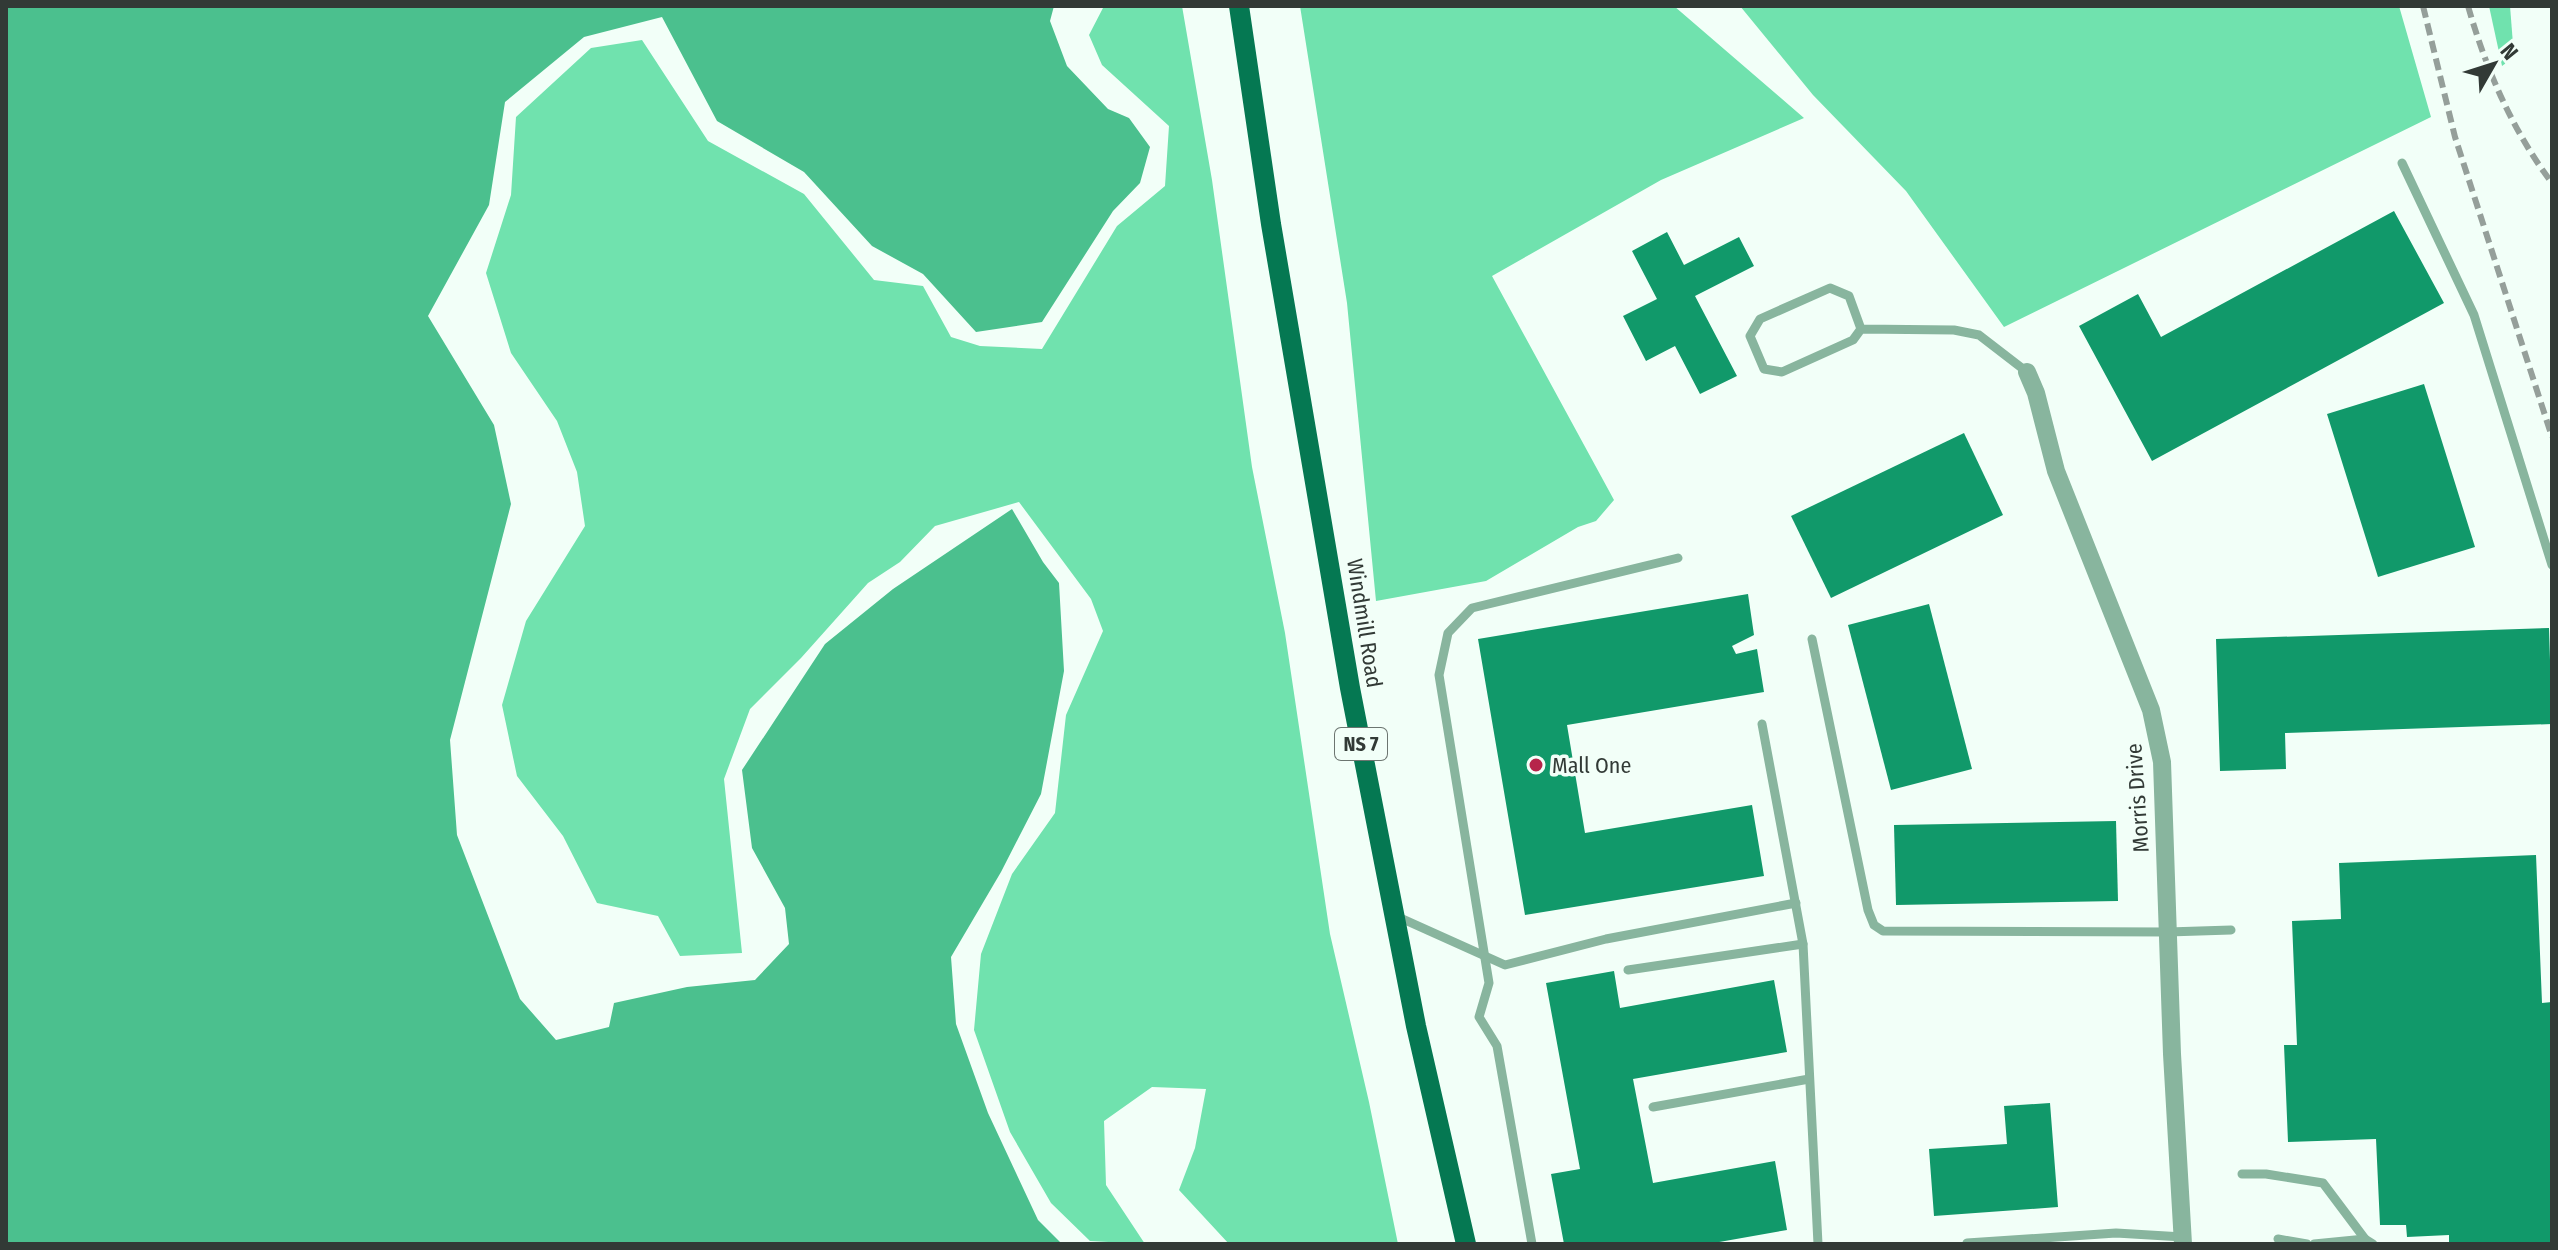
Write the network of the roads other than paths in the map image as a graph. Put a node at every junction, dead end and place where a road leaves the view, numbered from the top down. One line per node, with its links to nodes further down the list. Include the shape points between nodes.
1 (1239, 6): 10 (main road, Windmill Road / NS 7, via 1350,688)
2 (2402, 163): 6 (lane, via 2474,315)
3 (1861, 329): 3 (lane, via 1849,296 1830,288 1760,319 1750,336 1764,369 1782,372 1853,340); 4 (lane, via 1979,335)
4 (2027, 372): 12 (street, Morris Drive, via 2056,471 2151,710 2163,772)
5 (1678, 558): 14 (lane, via 1472,608 1448,633 1439,675)
6 (2552, 565)
7 (1812, 639): 12 (lane, via 1874,925 1883,931)
8 (1762, 724): 9 (lane)
9 (1796, 903): 13 (lane); 14 (lane, via 1606,939 1505,965)
10 (1394, 915): 14 (lane); 23 (main road, Windmill Road / NS 7)
11 (2231, 930): 12 (lane)
12 (2168, 932): 20 (street, Morris Drive)
13 (1803, 944): 15 (lane); 16 (lane)
14 (1486, 956): 24 (lane, via 1489,983 1479,1017 1497,1046)
15 (1628, 970)
16 (1809, 1079): 17 (lane); 25 (lane)
17 (1653, 1107)
18 (2242, 1174): 21 (lane, via 2323,1183)
19 (2278, 1239): 26 (lane)
20 (2183, 1241): 22 (lane, via 2116,1233)
21 (2369, 1242): 27 (lane)
22 (1967, 1243)
23 (1466, 1244)
24 (1532, 1244)
25 (1818, 1244)
26 (2307, 1244)
27 (2314, 1244)

